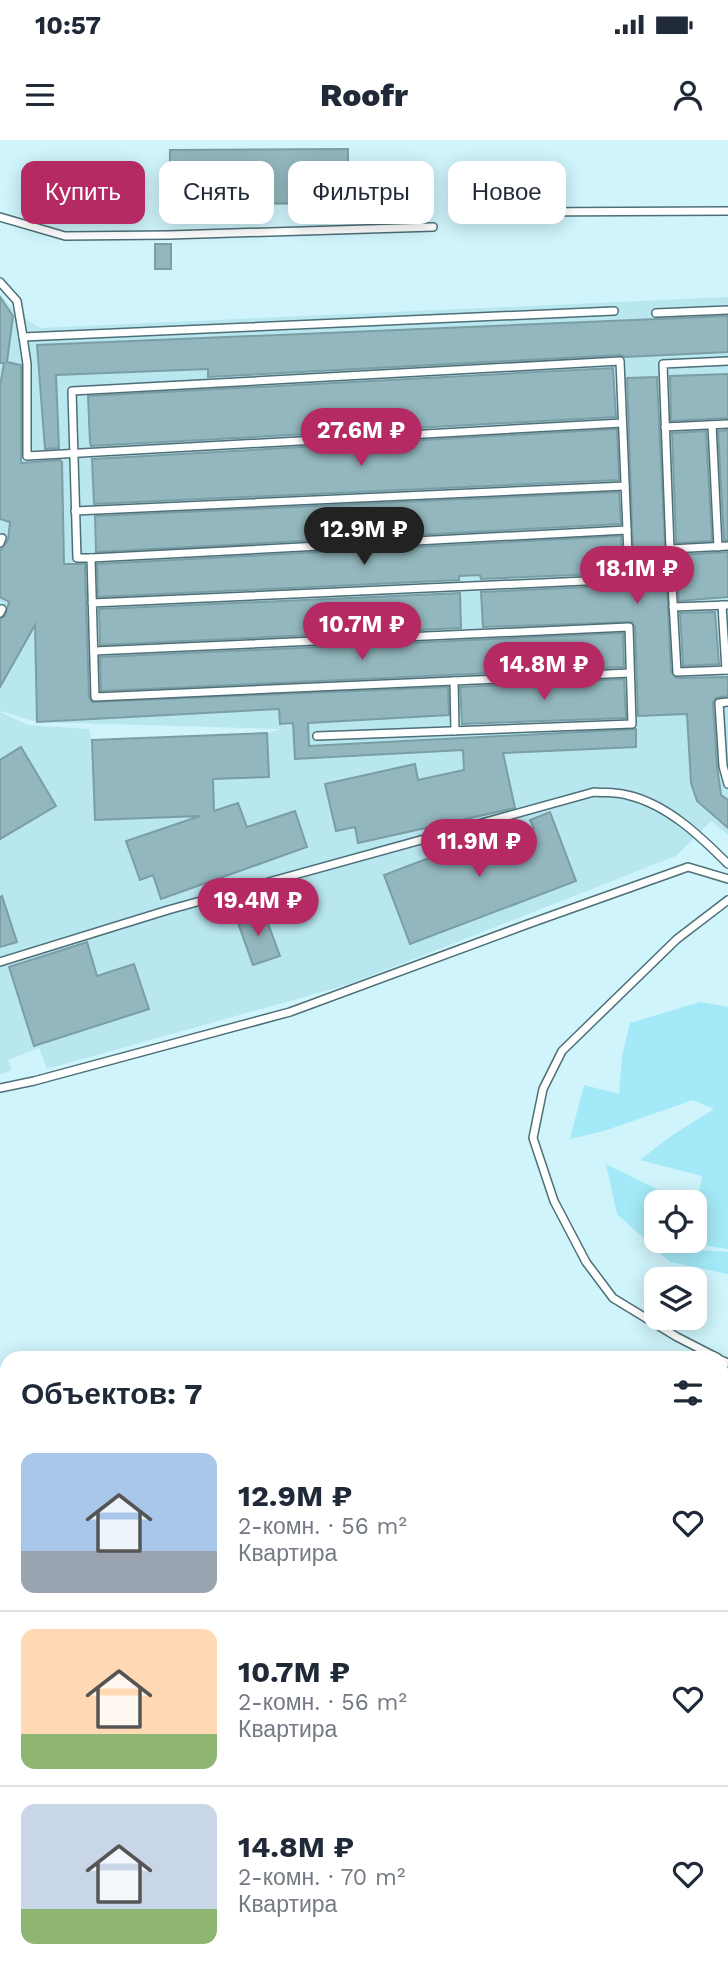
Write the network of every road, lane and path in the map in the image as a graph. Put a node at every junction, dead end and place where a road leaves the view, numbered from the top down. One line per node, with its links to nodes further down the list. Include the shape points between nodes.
1 (728, 211): 2 (lane)
2 (566, 212)
3 (0, 217): 4 (lane, via 65,236)
4 (433, 227)
5 (0, 282): 9 (lane, via 17,301)
6 (728, 310): 8 (lane)
7 (614, 311): 9 (lane)
8 (656, 313)
9 (23, 337): 15 (lane, via 27,456)
10 (728, 361): 14 (lane, via 663,364)
11 (622, 423): 15 (lane); 15 (lane, via 620,361 72,391); 16 (lane)
12 (728, 424): 13 (lane)
13 (712, 425): 14 (lane); 20 (lane)
14 (665, 427): 21 (lane)
15 (74, 453): 17 (lane)
16 (625, 486): 17 (lane); 18 (lane)
17 (75, 511): 22 (lane, via 76,558)
18 (627, 530): 22 (lane); 23 (lane, via 629,579)
19 (728, 546): 20 (lane)
20 (718, 547): 21 (lane)
21 (670, 549): 25 (lane)
22 (91, 558): 23 (lane)
23 (92, 603): 26 (lane)
24 (725, 605): 25 (lane); 27 (lane)
25 (673, 607): 27 (lane, via 677,672)
26 (94, 651): 28 (lane, via 628,627); 29 (lane, via 95,697)
27 (727, 670)
28 (630, 673): 29 (lane); 31 (lane, via 632,724)
29 (454, 681): 31 (lane)
30 (728, 702): 33 (lane, via 719,703)
31 (455, 731): 32 (lane)
32 (317, 736)
33 (725, 747): 34 (lane, via 723,766)
34 (728, 784)
35 (728, 864): 38 (lane, via 702,838 658,807 627,794 594,792)
36 (728, 879): 39 (lane, via 688,867 290,1012)
37 (728, 900): 40 (lane, via 677,939 562,1051 543,1089 533,1138 554,1201 586,1262 613,1298)
38 (0, 962)
39 (0, 1088)
40 (704, 1351)

